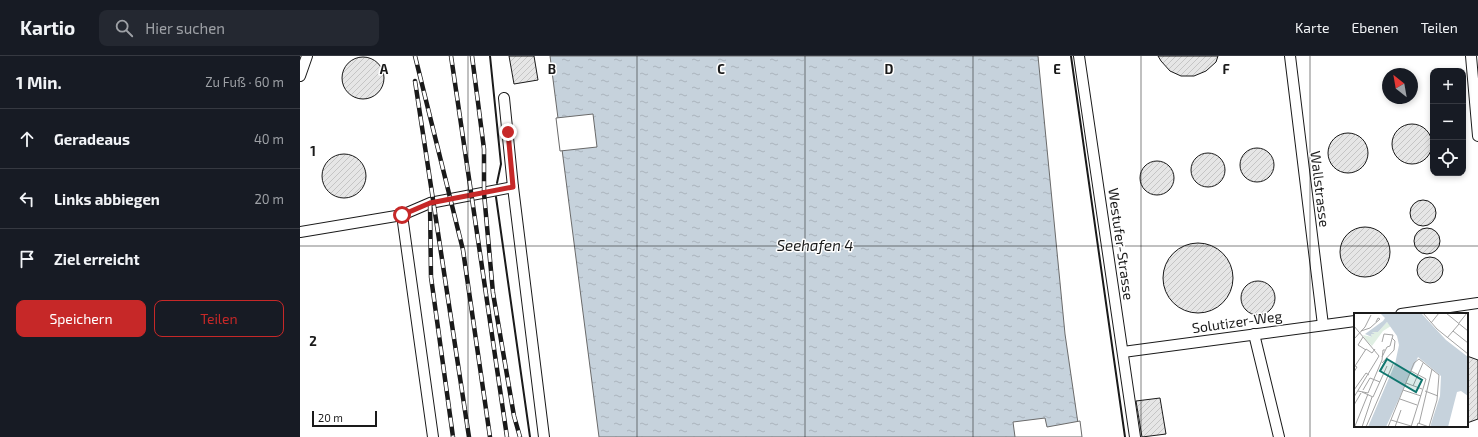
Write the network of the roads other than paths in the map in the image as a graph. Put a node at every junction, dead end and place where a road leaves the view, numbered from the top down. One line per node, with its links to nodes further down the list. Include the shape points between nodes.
1 (307, 56): 5 (lane)
2 (1079, 56): 16 (lane, Westufer-Strasse)
3 (1290, 56): 14 (lane, Wallstrasse)
4 (1471, 56): 7 (lane)
5 (300, 76)
6 (504, 98): 8 (lane)
7 (1478, 136)
8 (513, 187): 9 (lane, via 430,203); 18 (lane)
9 (402, 215): 10 (lane); 17 (lane)
10 (300, 232)
11 (1478, 303): 12 (lane)
12 (1408, 313)
13 (1354, 320): 14 (lane, Solutizer-Weg)
14 (1323, 325): 15 (lane, Solutizer-Weg)
15 (1254, 334): 16 (lane, Solutizer-Weg); 20 (lane)
16 (1123, 352): 19 (lane, Westufer-Strasse)
17 (433, 437)
18 (544, 437)
19 (1135, 437)
20 (1279, 437)

